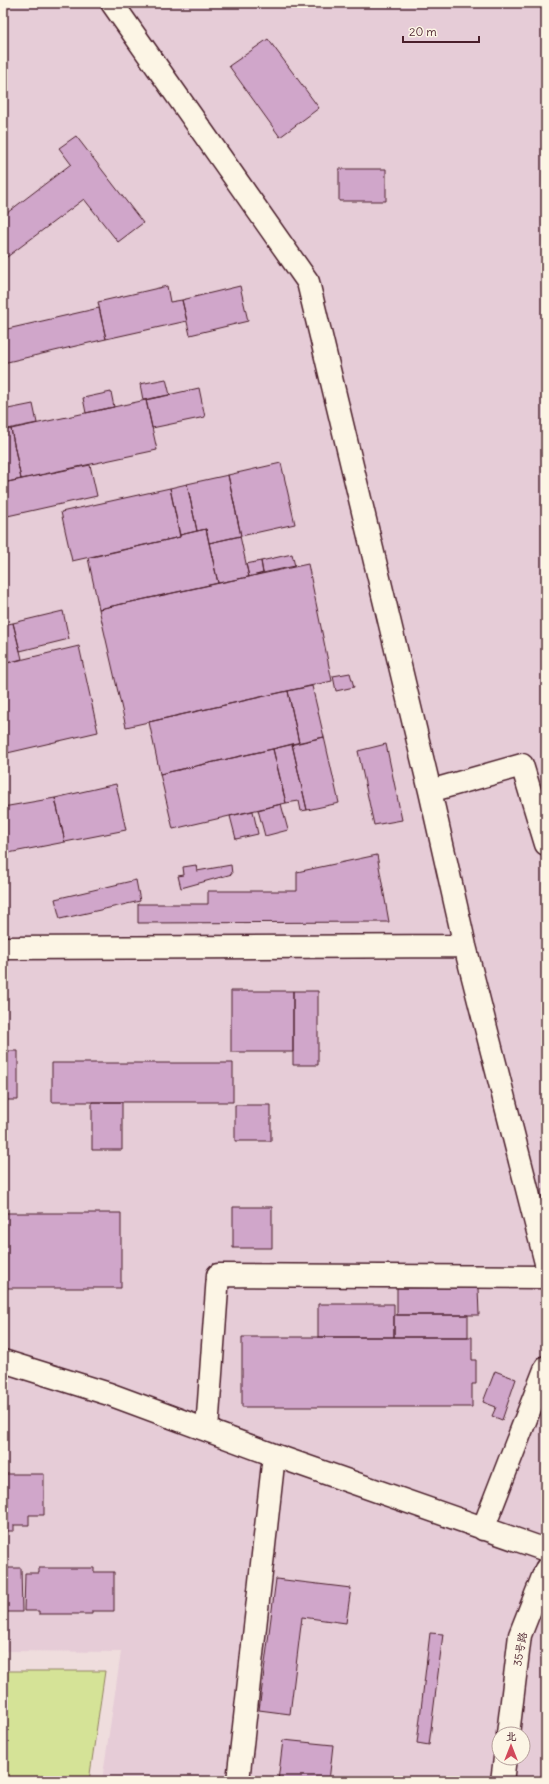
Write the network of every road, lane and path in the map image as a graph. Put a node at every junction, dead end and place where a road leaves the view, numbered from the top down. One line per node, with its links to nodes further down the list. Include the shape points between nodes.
1 (112, 3): 2 (street, via 308,282)
2 (430, 791): 3 (street, via 522,765); 4 (street)
3 (546, 844)
4 (465, 946): 5 (street); 6 (street)
5 (3, 948)
6 (546, 1263)
7 (546, 1277): 10 (street, via 218,1275)
8 (3, 1361): 10 (street, via 109,1394)
9 (546, 1367): 12 (street)
10 (207, 1430): 11 (street)
11 (274, 1455): 12 (street); 17 (street)
12 (483, 1529): 13 (street)
13 (546, 1550)
14 (546, 1569): 15 (street, 35号路, via 520,1635)
15 (509, 1726)
16 (504, 1766): 18 (street)
17 (238, 1781)
18 (502, 1781)

